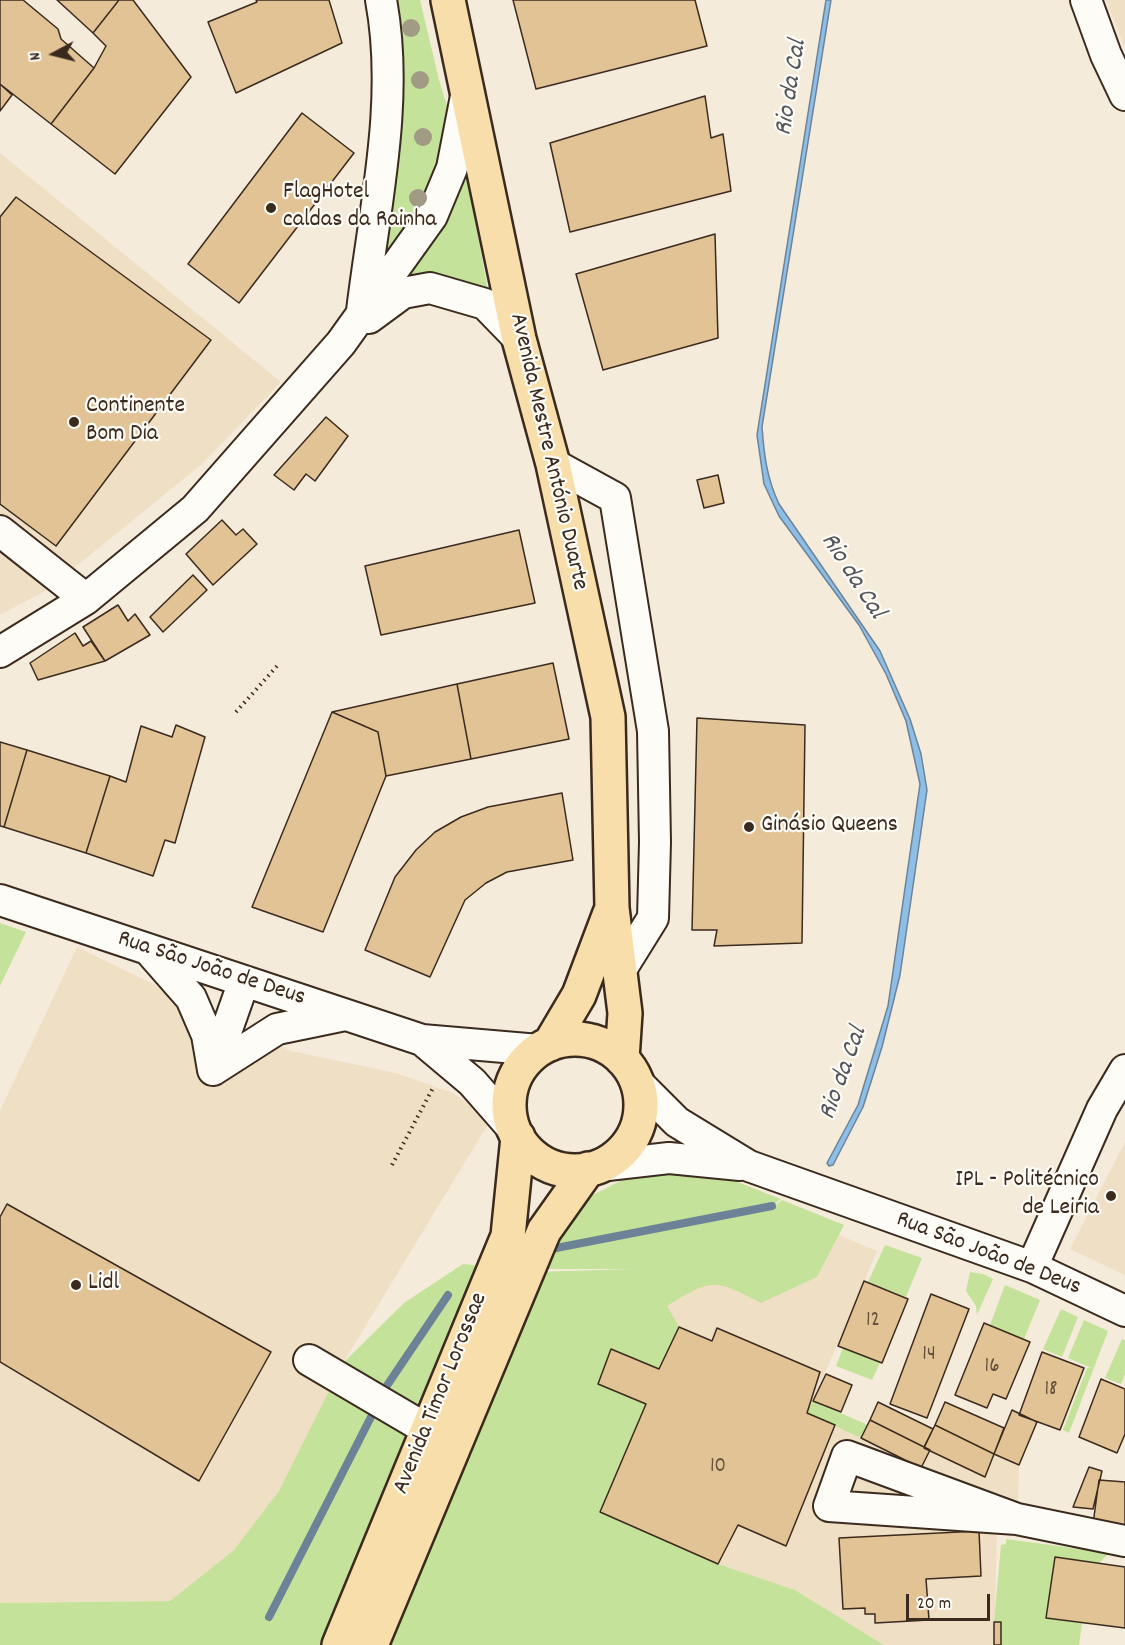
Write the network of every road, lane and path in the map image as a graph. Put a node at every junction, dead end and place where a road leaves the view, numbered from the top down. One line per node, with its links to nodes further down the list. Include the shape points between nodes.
1 (448, 0): 5 (main road, Avenida Mestre António Duarte)
2 (1086, 0): 4 (street)
3 (382, 10): 6 (street, via 386,128)
4 (1125, 95)
5 (466, 96): 6 (street, via 452,168 432,216); 7 (main road, Avenida Mestre António Duarte)
6 (356, 323): 7 (street, via 403,293 430,288 485,304); 10 (street, via 195,509)
7 (519, 339): 8 (main road, Avenida Mestre António Duarte)
8 (553, 464): 15 (main road, Avenida Mestre António Duarte, via 608,717); 17 (street, via 615,498 653,731 653,918)
9 (0, 531): 10 (street)
10 (86, 599): 11 (street)
11 (0, 652)
12 (278, 665): 13 (path)
13 (236, 712)
14 (0, 900): 16 (street, Rua São João de Deus)
15 (612, 908): 17 (main road, Avenida Mestre António Duarte); 21 (main road, via 579,995)
16 (148, 949): 18 (street, Rua São João de Deus); 23 (street, via 191,998 207,1035)
17 (620, 971): 22 (main road, Avenida Mestre António Duarte)
18 (244, 981): 19 (street, Rua São João de Deus); 23 (street)
19 (345, 1015): 20 (street, Rua São João de Deus); 23 (street, via 277,1029)
20 (422, 1040): 21 (street); 26 (street, via 472,1082)
21 (544, 1047): 22 (main road, via 562,1040 588,1040 612,1050); 26 (main road, via 520,1068 514,1079 509,1104)
22 (629, 1069): 28 (street, via 676,1122); 29 (main road, via 640,1106 635,1130 621,1152)
23 (213, 1070)
24 (1125, 1070): 30 (street, via 1102,1110)
25 (434, 1086): 27 (path)
26 (516, 1133): 29 (main road, via 527,1151 549,1165 574,1171); 33 (main road, Avenida Timor Lorossae, via 508,1236)
27 (392, 1165)
28 (748, 1166): 29 (street, via 669,1158); 30 (street, Rua São João de Deus)
29 (594, 1168): 37 (main road, Avenida Timor Lorossae, via 544,1231)
30 (1032, 1267): 31 (street, Rua São João de Deus)
31 (1125, 1311)
32 (309, 1360): 33 (street)
33 (428, 1430): 36 (main road, Avenida Timor Lorossae)
34 (1017, 1520): 34 (street, via 982,1517 829,1506 847,1456); 35 (street)
35 (1125, 1542)
36 (339, 1645)
37 (371, 1645)

